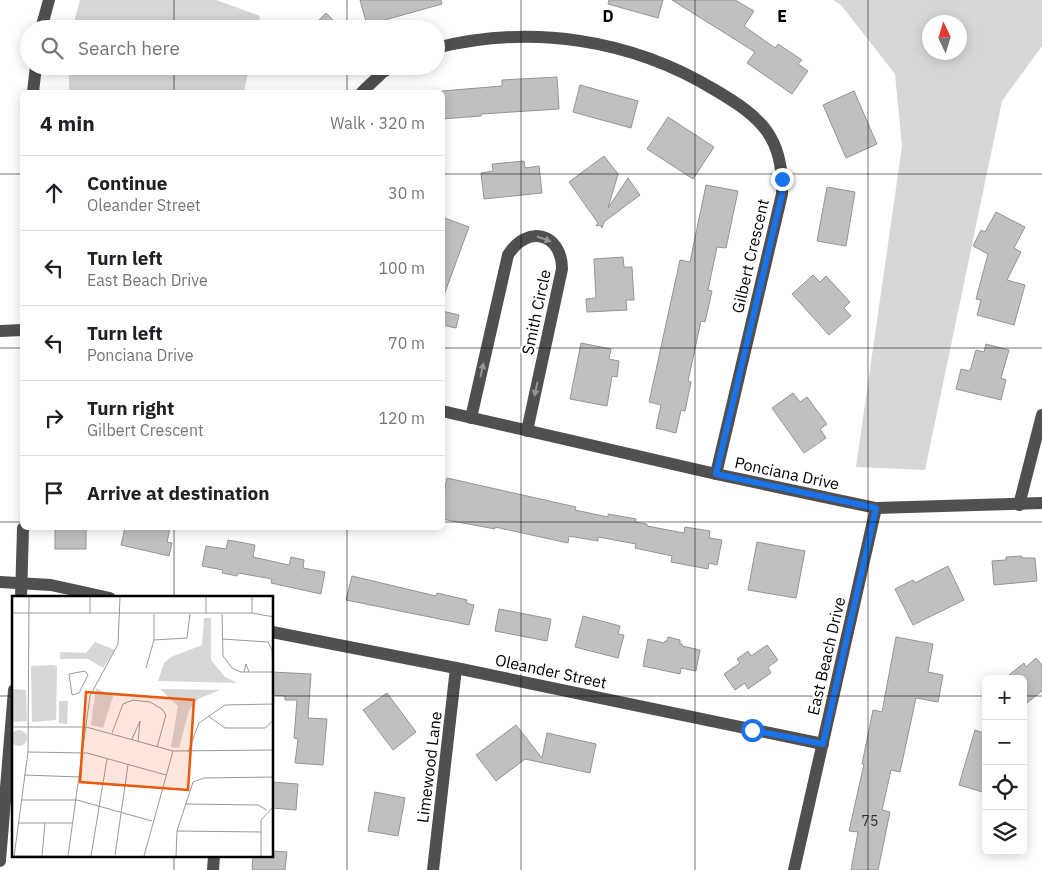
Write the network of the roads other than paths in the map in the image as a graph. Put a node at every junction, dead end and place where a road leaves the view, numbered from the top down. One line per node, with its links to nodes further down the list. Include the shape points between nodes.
1 (49, 0): 2 (street)
2 (43, 20)
3 (445, 46): 14 (street, Gilbert Crescent, via 526,37 568,38 618,48 672,66 698,79 743,108 764,127 775,144 782,166 782,194)
4 (35, 75): 6 (street)
5 (380, 75): 7 (street)
6 (33, 90)
7 (364, 90)
8 (20, 330): 9 (street)
9 (0, 331)
10 (445, 412): 12 (street, Ponciana Drive)
11 (1042, 415): 16 (street)
12 (471, 418): 13 (street, Ponciana Drive); 13 (street, Smith Circle, one-way to 13, via 508,254 520,240 541,236 558,248 562,269)
13 (527, 431): 14 (street, Ponciana Drive)
14 (716, 474): 17 (street, Ponciana Drive)
15 (1042, 503): 16 (street, Ponciana Drive)
16 (1019, 505): 17 (street, Ponciana Drive)
17 (876, 508): 26 (street, East Beach Drive)
18 (23, 530): 20 (street)
19 (0, 582): 20 (street)
20 (22, 583): 21 (street); 22 (street, via 51,585)
21 (21, 596)
22 (101, 596)
23 (274, 632): 24 (street, Oleander Street)
24 (456, 668): 26 (street, Oleander Street); 29 (street, Limewood Lane)
25 (12, 711): 27 (street)
26 (823, 744): 30 (street, East Beach Drive)
27 (2, 817): 28 (street)
28 (0, 861)
29 (433, 870)
30 (794, 870)

